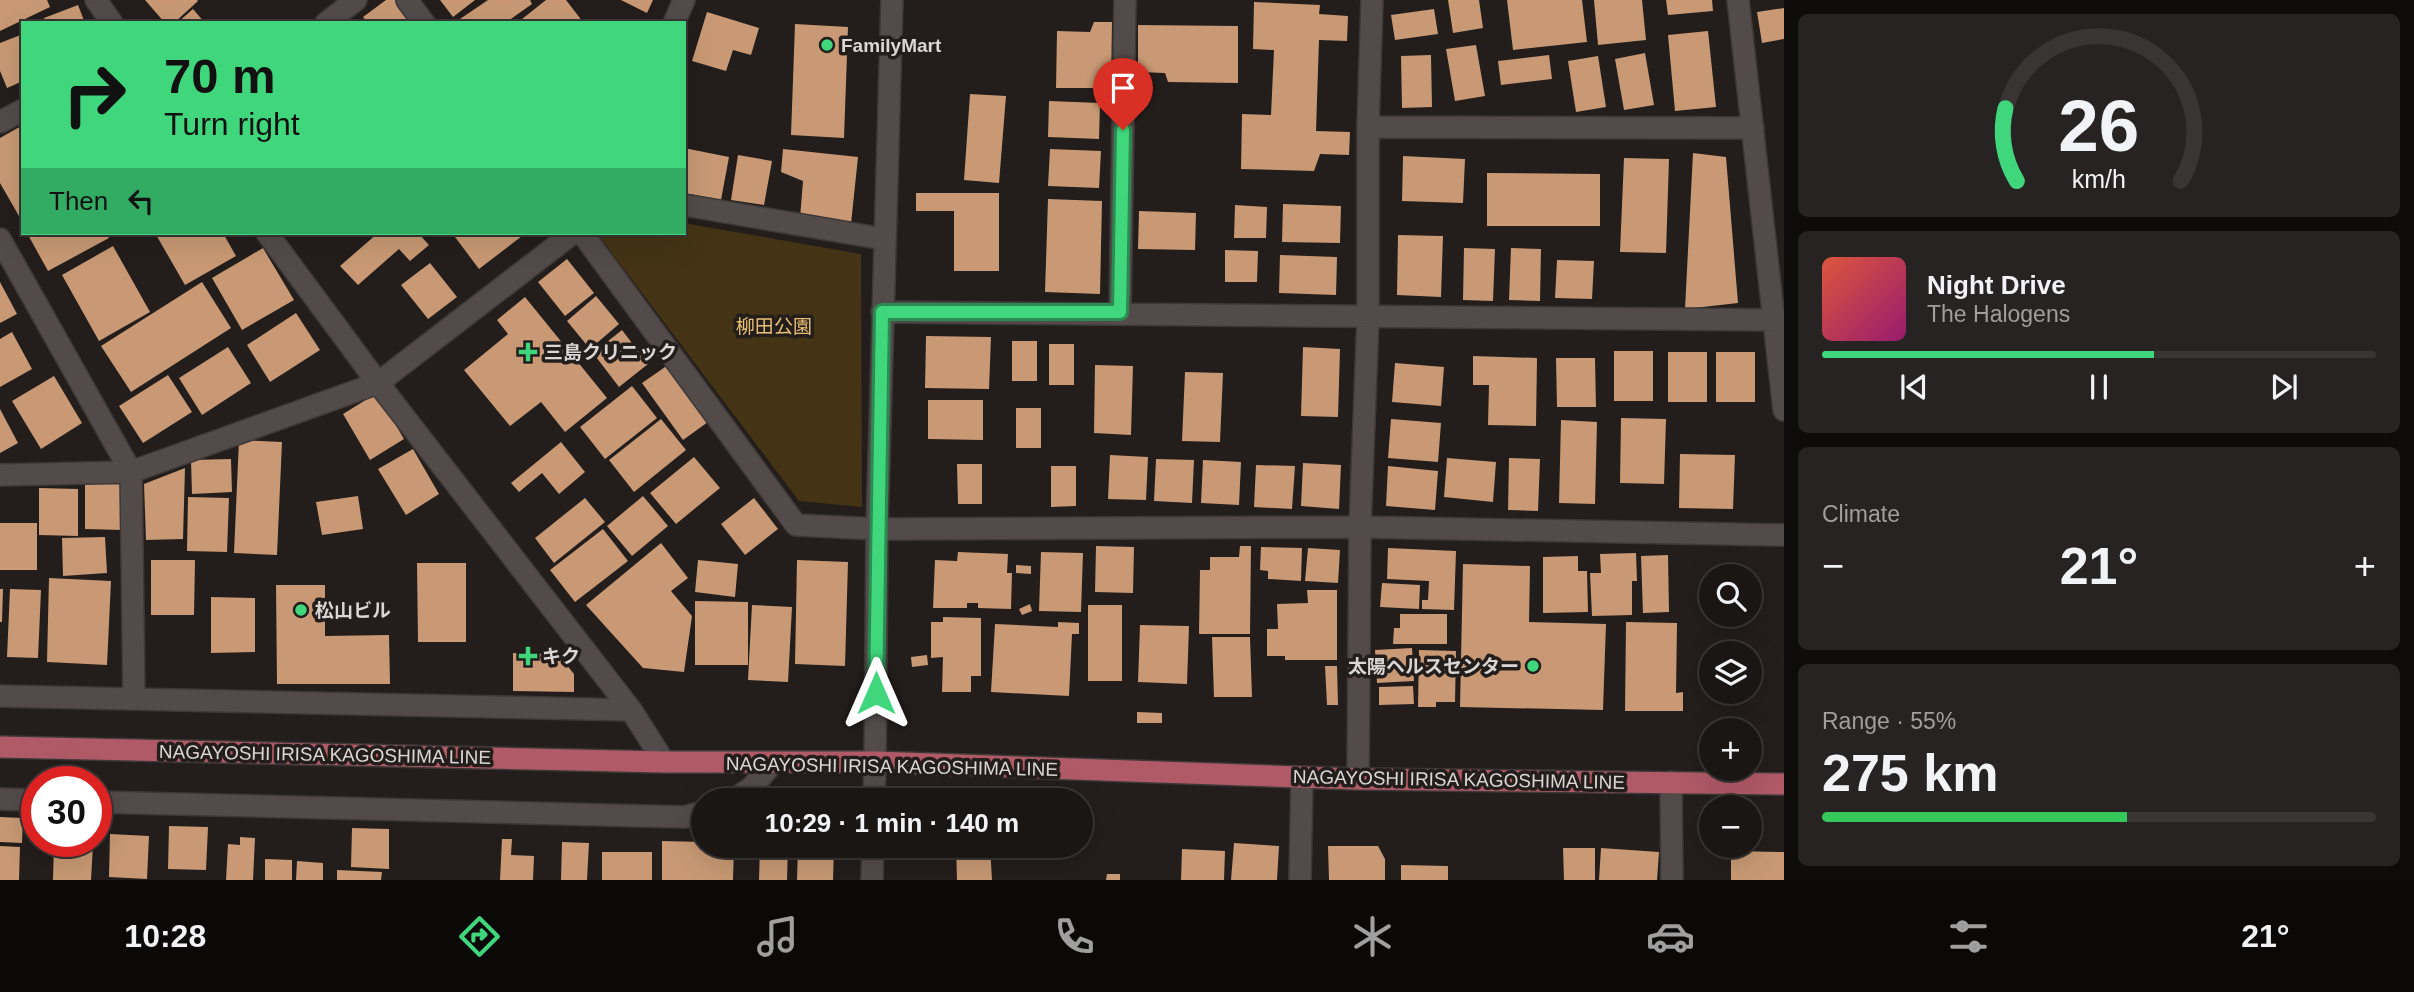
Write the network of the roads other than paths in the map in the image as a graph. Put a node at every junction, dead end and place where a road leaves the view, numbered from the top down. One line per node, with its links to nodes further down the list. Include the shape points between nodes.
1 (96, 0): 9 (street)
2 (356, 0): 10 (street)
3 (407, 0): 11 (street)
4 (684, 0): 12 (street)
5 (892, 0): 22 (street)
6 (1125, 0): 24 (street)
7 (1372, 0): 15 (street)
8 (1738, 0): 16 (street)
9 (111, 21)
10 (329, 21)
11 (423, 21)
12 (675, 21)
13 (21, 111): 14 (street)
14 (0, 122)
15 (1368, 127): 16 (street); 25 (street)
16 (1752, 128): 26 (street)
17 (686, 205): 22 (street)
18 (268, 235): 27 (street)
19 (570, 235): 27 (street)
20 (583, 235): 32 (street, via 796,525)
21 (0, 239): 29 (street)
22 (884, 239): 23 (street)
23 (882, 312): 24 (street); 32 (street)
24 (1120, 312): 25 (street)
25 (1368, 317): 26 (street); 31 (street)
26 (1779, 321): 28 (street)
27 (378, 383): 29 (street); 36 (street)
28 (1784, 410)
29 (131, 472): 30 (street); 35 (street)
30 (0, 475)
31 (1360, 527): 32 (street); 33 (street); 42 (street)
32 (877, 529): 39 (street)
33 (1784, 535)
34 (0, 696): 35 (street)
35 (134, 699): 36 (street)
36 (631, 710): 38 (street)
37 (0, 747): 38 (main road, NAGAYOSHI IRISA KAGOSHIMA LINE)
38 (664, 762): 40 (main road, NAGAYOSHI IRISA KAGOSHIMA LINE)
39 (876, 762): 40 (main road, NAGAYOSHI IRISA KAGOSHIMA LINE); 41 (main road, NAGAYOSHI IRISA KAGOSHIMA LINE); 46 (street)
40 (773, 763): 45 (street)
41 (1302, 778): 42 (main road, NAGAYOSHI IRISA KAGOSHIMA LINE); 53 (street)
42 (1357, 779): 43 (main road, NAGAYOSHI IRISA KAGOSHIMA LINE)
43 (1671, 782): 44 (main road, NAGAYOSHI IRISA KAGOSHIMA LINE); 54 (street)
44 (1784, 784)
45 (751, 788)
46 (875, 788)
47 (0, 799): 48 (street)
48 (21, 800)
49 (112, 802): 50 (street)
50 (691, 815)
51 (873, 858): 52 (street)
52 (872, 880)
53 (1300, 880)
54 (1672, 880)

